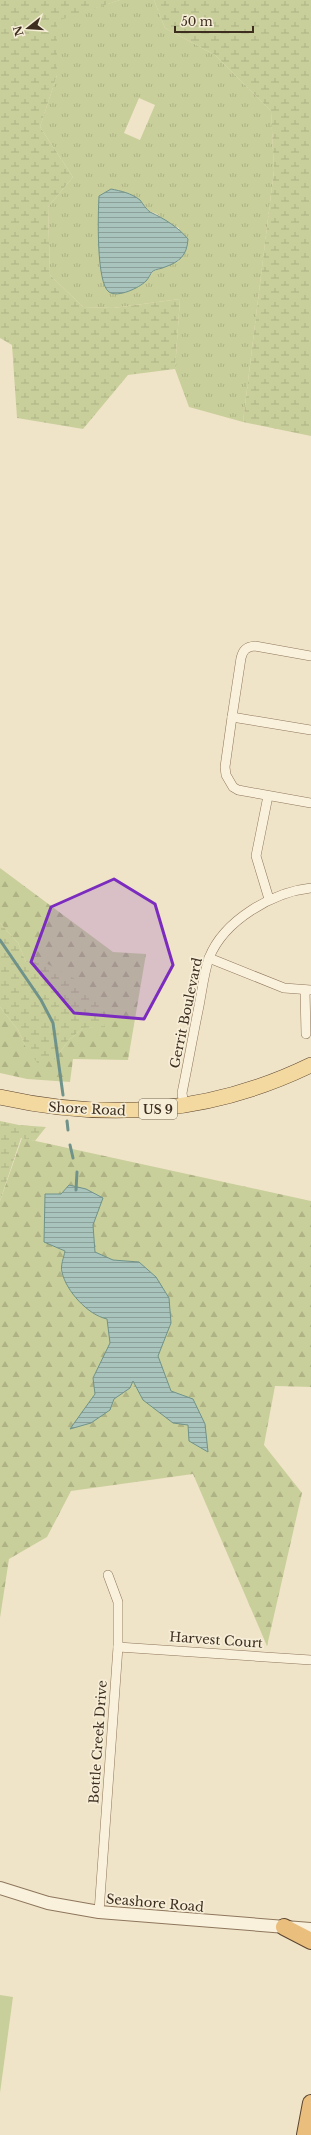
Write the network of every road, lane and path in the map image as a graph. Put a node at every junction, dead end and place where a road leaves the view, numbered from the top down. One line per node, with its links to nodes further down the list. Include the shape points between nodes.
1 (311, 656): 2 (street, via 248,647 243,651 241,658)
2 (232, 717): 3 (street); 4 (street, via 226,775 233,787 238,790)
3 (311, 730)
4 (268, 796): 5 (street); 7 (street, via 256,856)
5 (311, 803)
6 (311, 888): 7 (street, Gerrit Boulevard, via 290,891)
7 (269, 899): 8 (street, Gerrit Boulevard, via 221,937)
8 (209, 958): 9 (street, via 284,988); 13 (street, Gerrit Boulevard, via 182,1093)
9 (308, 990): 10 (street)
10 (306, 1034)
11 (311, 1065): 13 (main road, Shore Road / US 9, via 256,1088)
12 (0, 1098): 13 (main road, Shore Road / US 9, via 56,1108 95,1111 126,1112)
13 (184, 1106)
14 (108, 1575): 15 (street, Bottle Creek Drive, via 118,1602)
15 (118, 1647): 16 (street, Harvest Court); 18 (street, Bottle Creek Drive)
16 (311, 1660)
17 (0, 1888): 18 (street, Seashore Road, via 48,1903)
18 (99, 1912): 19 (street, Seashore Road)
19 (284, 1927): 20 (street, Seashore Road); 21 (highway)
20 (311, 1929)
21 (311, 1941)
22 (311, 2103): 23 (highway)
23 (305, 2135)

